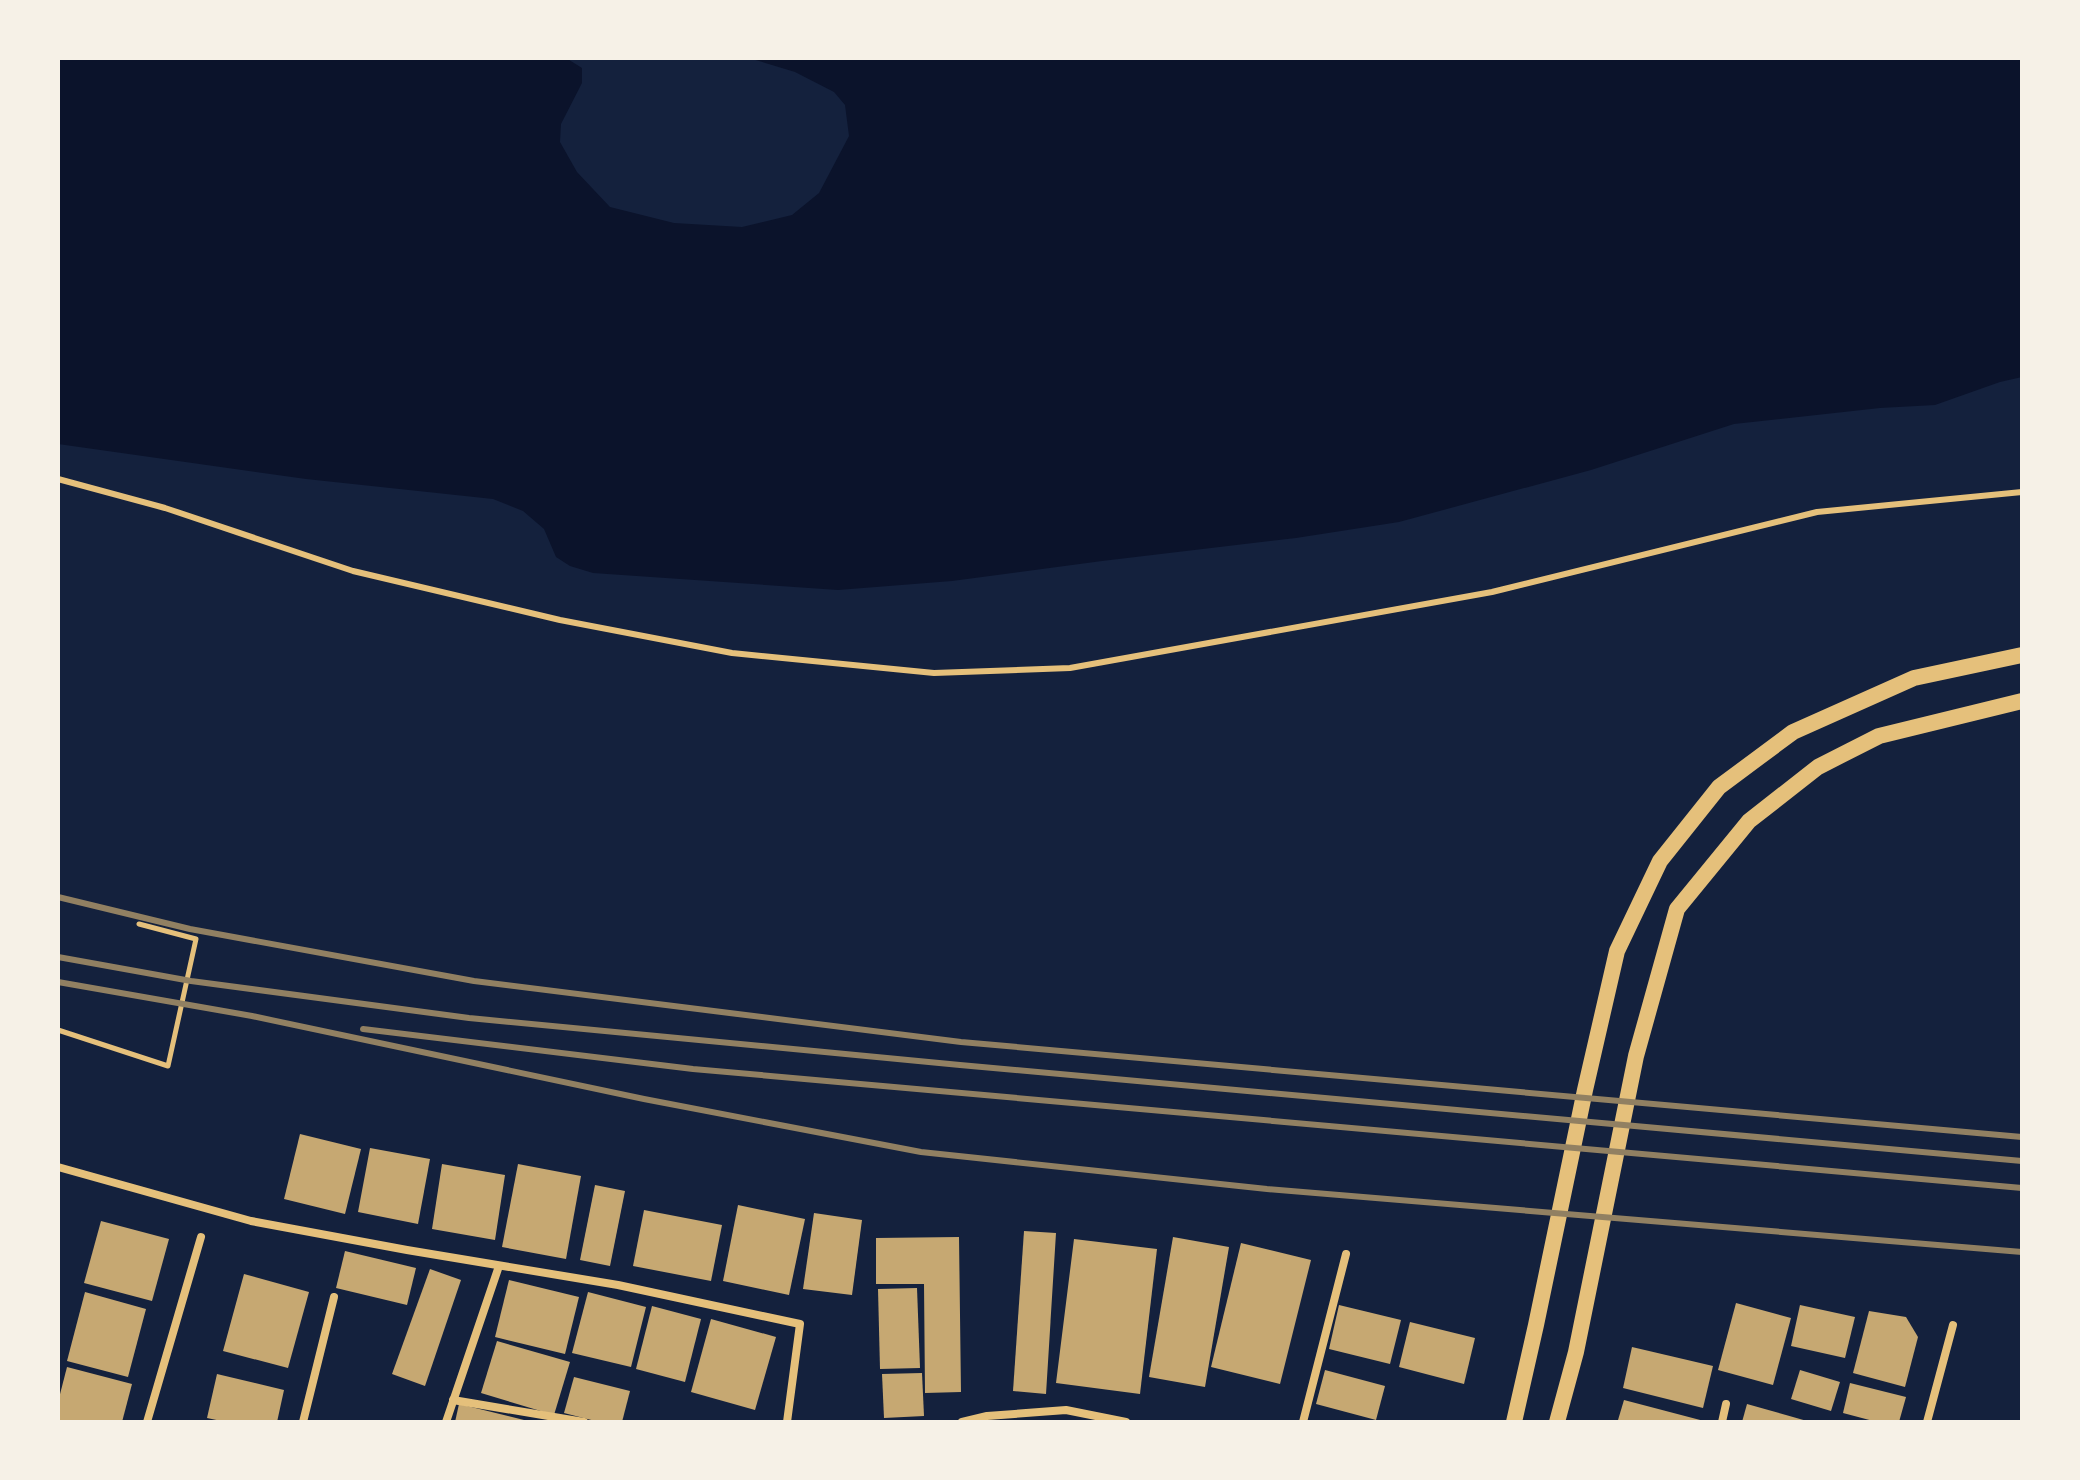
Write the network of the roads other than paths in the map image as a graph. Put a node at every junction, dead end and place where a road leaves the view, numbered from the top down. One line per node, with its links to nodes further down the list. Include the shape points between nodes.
1 (58, 479): 2 (lane, via 165,508 353,571 560,620 732,653 934,673 1070,668 1492,592 1817,512)
2 (2022, 492)
3 (2022, 655): 21 (main road, via 1914,678 1793,732 1719,787 1660,861 1617,951)
4 (2022, 701): 22 (main road, via 1879,736 1818,767 1749,821 1677,909 1636,1056)
5 (58, 1167): 8 (street, via 251,1221)
6 (201, 1237): 13 (street)
7 (1346, 1254): 20 (street)
8 (499, 1266): 11 (street); 17 (street, via 800,1324)
9 (334, 1297): 14 (street)
10 (1953, 1325): 24 (street)
11 (453, 1400): 15 (street); 16 (street)
12 (1726, 1404): 23 (street)
13 (147, 1422)
14 (303, 1422)
15 (446, 1422)
16 (584, 1422)
17 (787, 1422)
18 (962, 1422): 19 (street, via 1066,1410)
19 (1126, 1422)
20 (1303, 1422)
21 (1514, 1422)
22 (1557, 1422)
23 (1722, 1422)
24 (1927, 1422)

